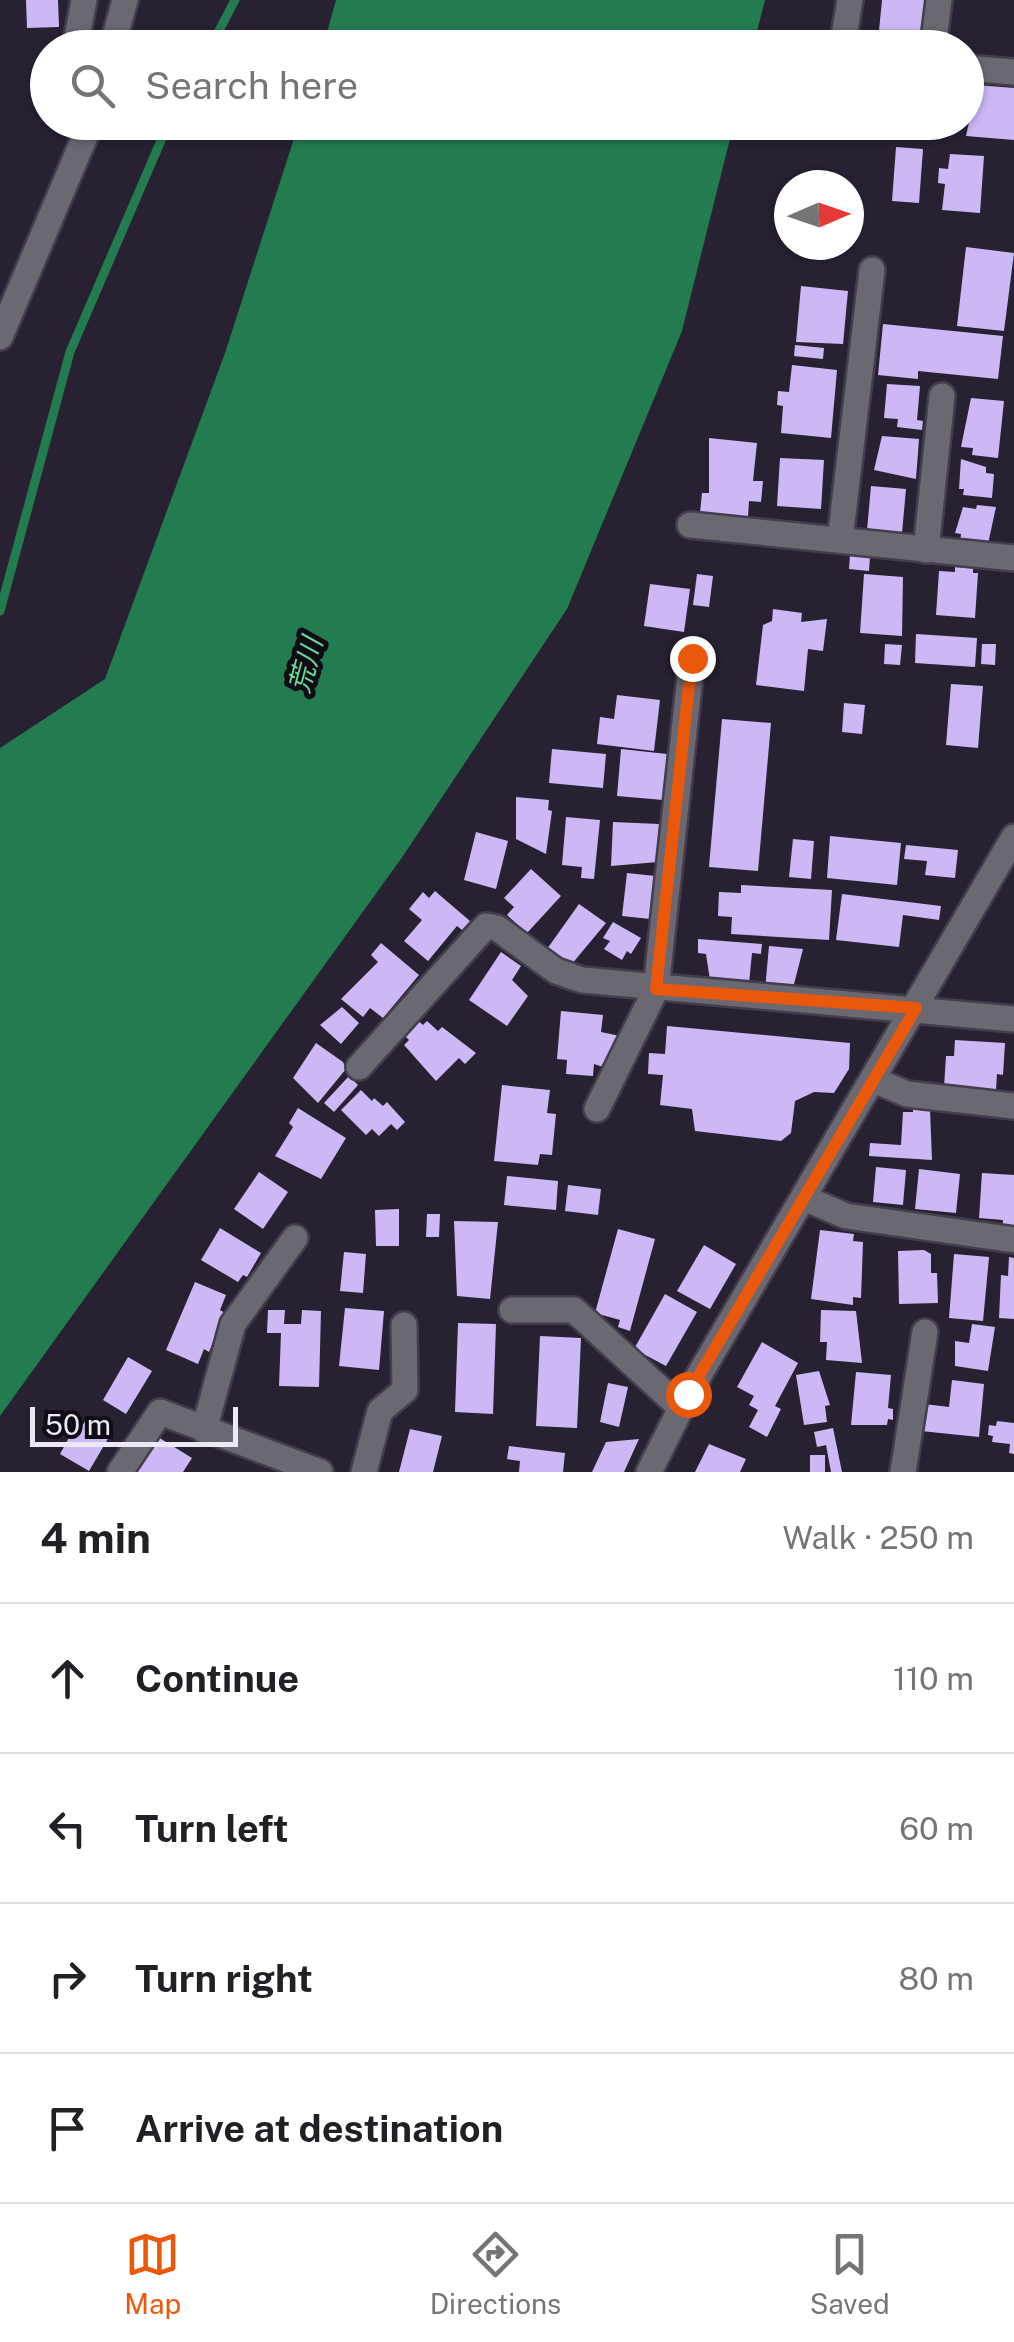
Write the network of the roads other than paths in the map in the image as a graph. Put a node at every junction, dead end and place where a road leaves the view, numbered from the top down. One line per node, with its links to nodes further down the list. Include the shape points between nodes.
1 (84, 0): 5 (street)
2 (125, 0): 6 (street)
3 (850, 0): 7 (street)
4 (939, 0): 8 (street)
5 (78, 30)
6 (117, 30)
7 (845, 30)
8 (935, 30)
9 (984, 70): 10 (street)
10 (1014, 72)
11 (83, 140): 13 (street)
12 (872, 270): 16 (street)
13 (0, 337)
14 (942, 396): 17 (street)
15 (690, 525): 16 (street)
16 (840, 540): 17 (street)
17 (926, 550): 18 (street)
18 (1014, 558)
19 (692, 658): 21 (street)
20 (1014, 837): 22 (street)
21 (656, 989): 22 (street); 24 (street, via 556,971 486,926); 27 (street)
22 (916, 1008): 23 (street); 25 (street)
23 (1014, 1019)
24 (360, 1066)
25 (874, 1080): 26 (street, via 908,1094); 28 (street)
26 (1014, 1106)
27 (598, 1109)
28 (804, 1198): 30 (street, via 846,1216); 34 (street)
29 (294, 1238): 35 (street, via 233,1324)
30 (1014, 1240)
31 (512, 1310): 34 (street, via 574,1310)
32 (404, 1325): 38 (street, via 405,1390 380,1411)
33 (925, 1332): 40 (street)
34 (681, 1408): 39 (street)
35 (204, 1430): 36 (street, via 160,1412); 37 (street)
36 (120, 1472)
37 (320, 1472)
38 (364, 1472)
39 (649, 1472)
40 (904, 1472)

